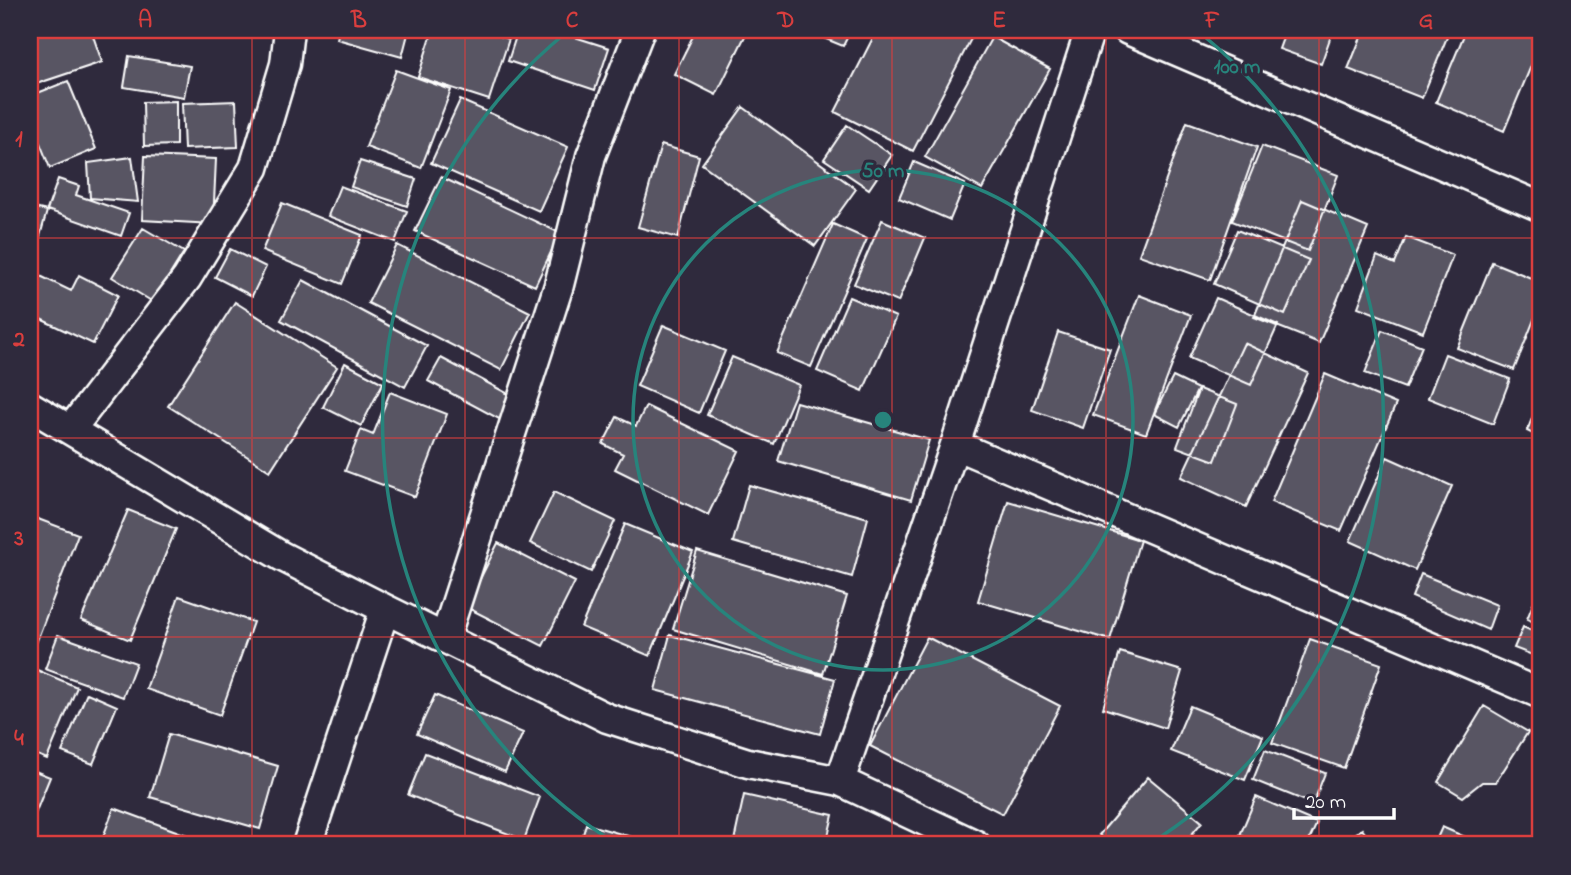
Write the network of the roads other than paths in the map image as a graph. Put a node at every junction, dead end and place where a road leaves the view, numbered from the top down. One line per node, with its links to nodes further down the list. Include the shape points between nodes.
1 (289, 30): 7 (street, via 285,64 254,168 187,278)
2 (640, 30): 10 (street, via 591,156 559,285)
3 (1090, 30): 8 (street)
4 (1128, 30): 5 (street)
5 (1541, 207)
6 (30, 407): 7 (street)
7 (71, 429): 9 (street, via 281,555)
8 (955, 445): 11 (street); 12 (street)
9 (385, 609): 10 (street); 13 (street)
10 (444, 638): 12 (street, via 607,718 748,763)
11 (1541, 694)
12 (840, 781): 14 (street)
13 (307, 845)
14 (974, 845)

